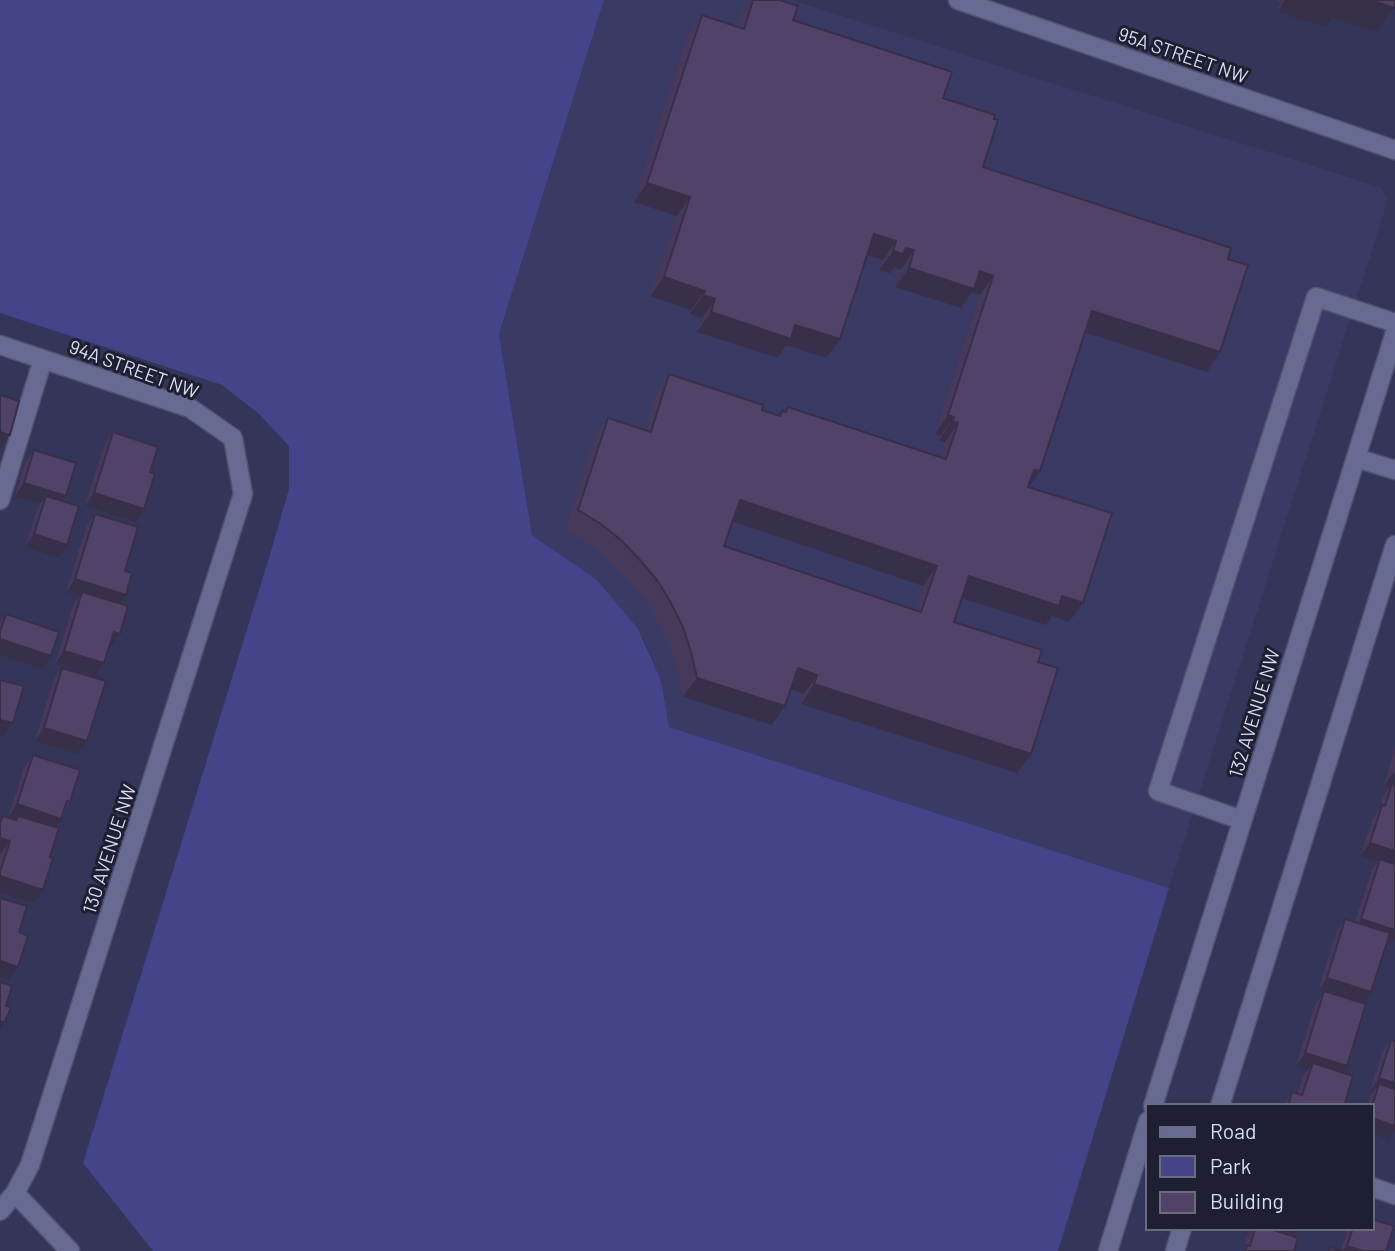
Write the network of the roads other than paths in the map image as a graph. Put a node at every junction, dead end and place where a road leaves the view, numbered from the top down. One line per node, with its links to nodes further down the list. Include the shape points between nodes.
1 (958, 0): 2 (street, 95A STREET NW)
2 (1395, 150)
3 (1395, 323): 12 (street, via 1316,297 1158,791)
4 (1395, 333): 7 (street, 132 AVENUE NW)
5 (0, 345): 6 (street, 94A STREET NW)
6 (43, 359): 9 (street, 94A STREET NW, via 190,408 233,438); 10 (street)
7 (1356, 458): 8 (street); 12 (street, 132 AVENUE NW)
8 (1395, 470)
9 (243, 494): 17 (street, 130 AVENUE NW, via 30,1165)
10 (0, 500)
11 (1395, 545): 14 (street)
12 (1242, 820): 13 (street, 132 AVENUE NW)
13 (1154, 1104)
14 (1221, 1104)
15 (1146, 1128): 22 (street)
16 (1374, 1188): 18 (street)
17 (15, 1193): 19 (street, 130 AVENUE NW); 21 (street)
18 (1395, 1195)
19 (0, 1211)
20 (1181, 1230): 23 (street)
21 (70, 1251)
22 (1108, 1251)
23 (1175, 1251)

